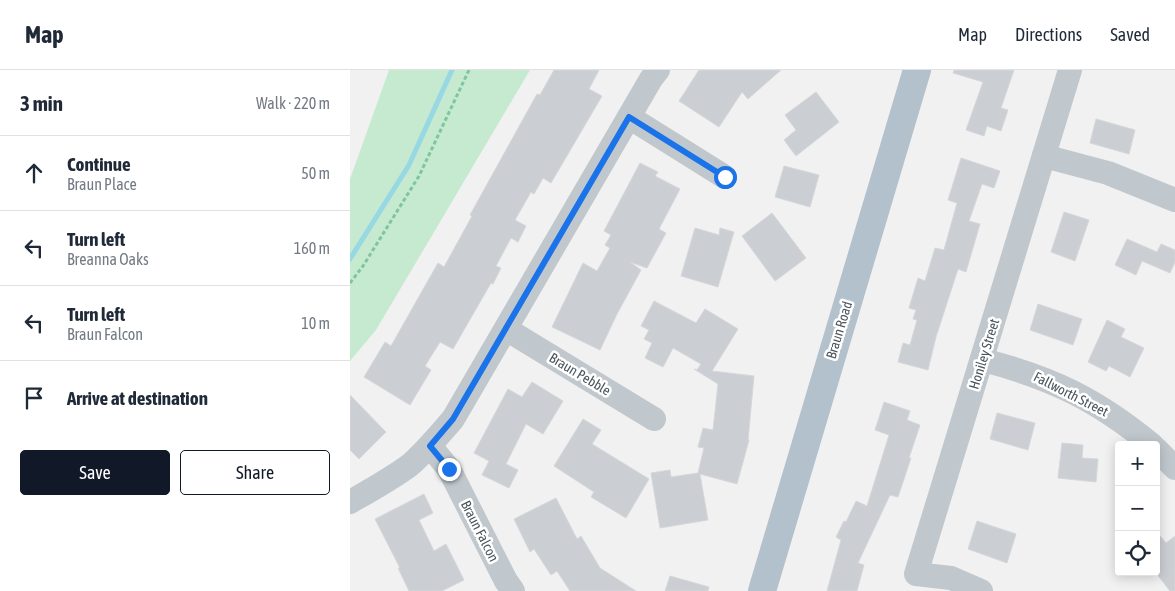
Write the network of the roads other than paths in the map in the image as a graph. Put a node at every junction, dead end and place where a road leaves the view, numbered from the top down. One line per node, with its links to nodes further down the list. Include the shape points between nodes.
1 (658, 70): 4 (street)
2 (917, 70): 17 (main road, Braun Road)
3 (1070, 70): 5 (street, Honiley Street)
4 (629, 117): 6 (street); 8 (street)
5 (1044, 156): 7 (street, via 1108,174); 9 (street, Honiley Street)
6 (725, 177)
7 (1175, 200)
8 (506, 329): 10 (street, Braun Pebble); 12 (street, via 453,419)
9 (983, 360): 11 (street, Fallworth Street, via 1057,383 1124,422); 18 (street, Honiley Street, via 916,574 951,578)
10 (654, 419)
11 (1147, 441)
12 (430, 446): 15 (street, via 411,464); 16 (street, Braun Falcon, via 449,469)
13 (1160, 453): 14 (street)
14 (1175, 468)
15 (350, 502)
16 (513, 591)
17 (762, 591)
18 (981, 591)

